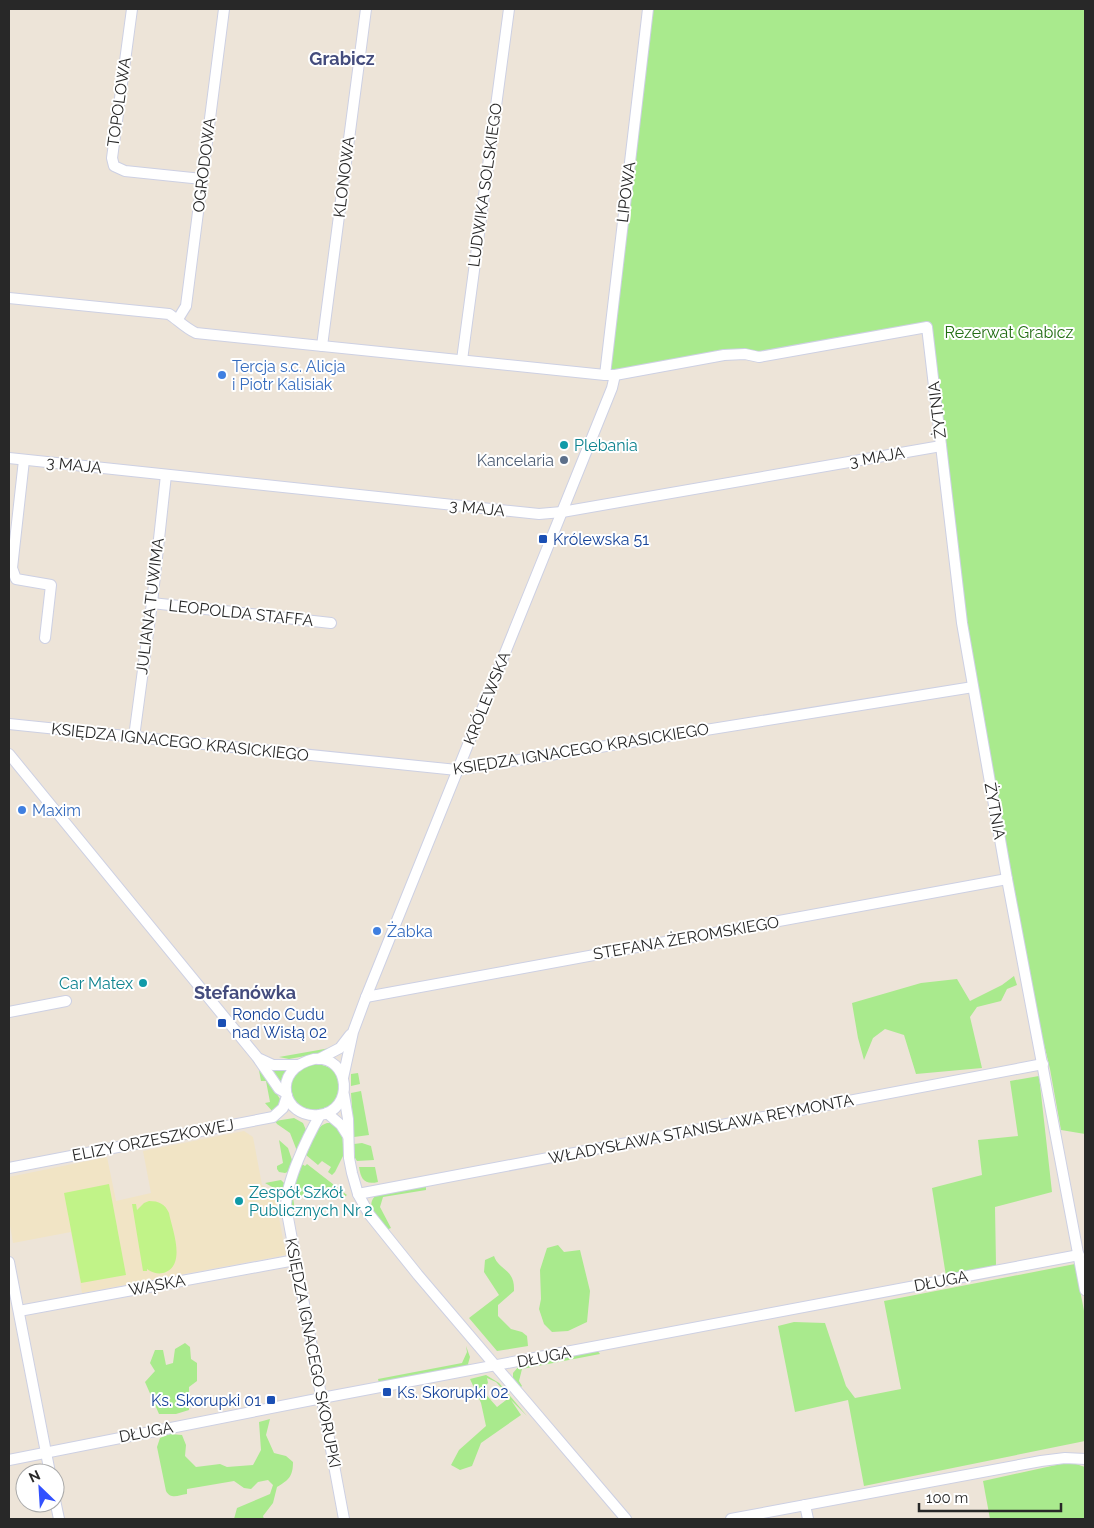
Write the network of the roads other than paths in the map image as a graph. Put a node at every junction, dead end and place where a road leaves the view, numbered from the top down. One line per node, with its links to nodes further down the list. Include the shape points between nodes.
1 (132, 9): 6 (street, TOPOLOWA, via 112,158 114,166 125,171)
2 (224, 9): 6 (street, OGRODOWA)
3 (366, 9): 9 (street, KLONOWA)
4 (509, 9): 10 (street, LUDWIKA SOLSKIEGO)
5 (648, 9): 11 (street, LIPOWA)
6 (202, 179): 8 (street, OGRODOWA, via 186,306)
7 (9, 298): 8 (street, via 169,314)
8 (178, 319): 9 (street, via 186,328 196,332)
9 (322, 346): 10 (street)
10 (462, 360): 11 (street)
11 (610, 375): 12 (street, ŻYTNIA, via 724,355 759,357 927,328); 16 (street, KRÓLEWSKA, via 612,388)
12 (941, 446): 16 (street, 3 MAJA); 20 (street, ŻYTNIA)
13 (9, 458): 14 (street, 3 MAJA)
14 (24, 460): 15 (street, 3 MAJA); 19 (street, via 12,568 16,578 51,585)
15 (166, 475): 16 (street, 3 MAJA, via 530,513); 17 (street, JULIANA TUWIMA)
16 (562, 512): 24 (street, KRÓLEWSKA)
17 (152, 603): 18 (street, LEOPOLDA STAFFA); 22 (street, JULIANA TUWIMA)
18 (331, 623)
19 (45, 638)
20 (973, 687): 24 (street, KSIĘDZA IGNACEGO KRASICKIEGO); 25 (street, ŻYTNIA)
21 (9, 724): 22 (street, KSIĘDZA IGNACEGO KRASICKIEGO)
22 (134, 737): 24 (street, KSIĘDZA IGNACEGO KRASICKIEGO)
23 (9, 754): 30 (street)
24 (457, 770): 26 (street, KRÓLEWSKA)
25 (1007, 879): 26 (street, STEFANA ŻEROMSKIEGO); 32 (street, ŻYTNIA)
26 (366, 997): 29 (street, KRÓLEWSKA)
27 (66, 1001): 28 (street)
28 (9, 1012)
29 (353, 1032): 31 (street, via 340,1048); 34 (street, KRÓLEWSKA)
30 (257, 1057): 33 (street, via 267,1064); 35 (street)
31 (319, 1059): 33 (street); 34 (street, via 331,1062)
32 (1043, 1064): 42 (street, WŁADYSŁAWA STANISŁAWA REYMONTA); 43 (street, ŻYTNIA)
33 (298, 1065): 35 (street, via 288,1077)
34 (343, 1078): 36 (street)
35 (286, 1094): 37 (street, via 292,1104); 41 (street, ELIZY ORZESZKOWEJ, via 283,1108 273,1116)
36 (344, 1095): 38 (street, via 337,1106); 40 (street)
37 (305, 1114): 38 (street); 39 (street)
38 (323, 1114): 39 (street, KSIĘDZA IGNACEGO SKORUPKI); 40 (street, via 341,1125)
39 (312, 1131): 44 (street, KSIĘDZA IGNACEGO SKORUPKI, via 286,1197)
40 (348, 1137): 42 (street, via 350,1164)
41 (9, 1168)
42 (358, 1194): 48 (street, via 376,1224)
43 (1079, 1255): 46 (street, ŻYTNIA); 48 (street, DŁUGA)
44 (296, 1260): 47 (street, WĄSKA); 49 (street, KSIĘDZA IGNACEGO SKORUPKI)
45 (9, 1262): 47 (street)
46 (1085, 1290)
47 (19, 1310): 50 (street)
48 (495, 1366): 49 (street, DŁUGA); 56 (street)
49 (322, 1398): 50 (street, DŁUGA); 55 (street, KSIĘDZA IGNACEGO SKORUPKI)
50 (46, 1452): 52 (street, DŁUGA); 53 (street)
51 (1085, 1459): 54 (street, via 1041,1461)
52 (9, 1460)
53 (48, 1463)
54 (805, 1505): 57 (street); 58 (street)
55 (344, 1519)
56 (626, 1519)
57 (731, 1519)
58 (808, 1519)

